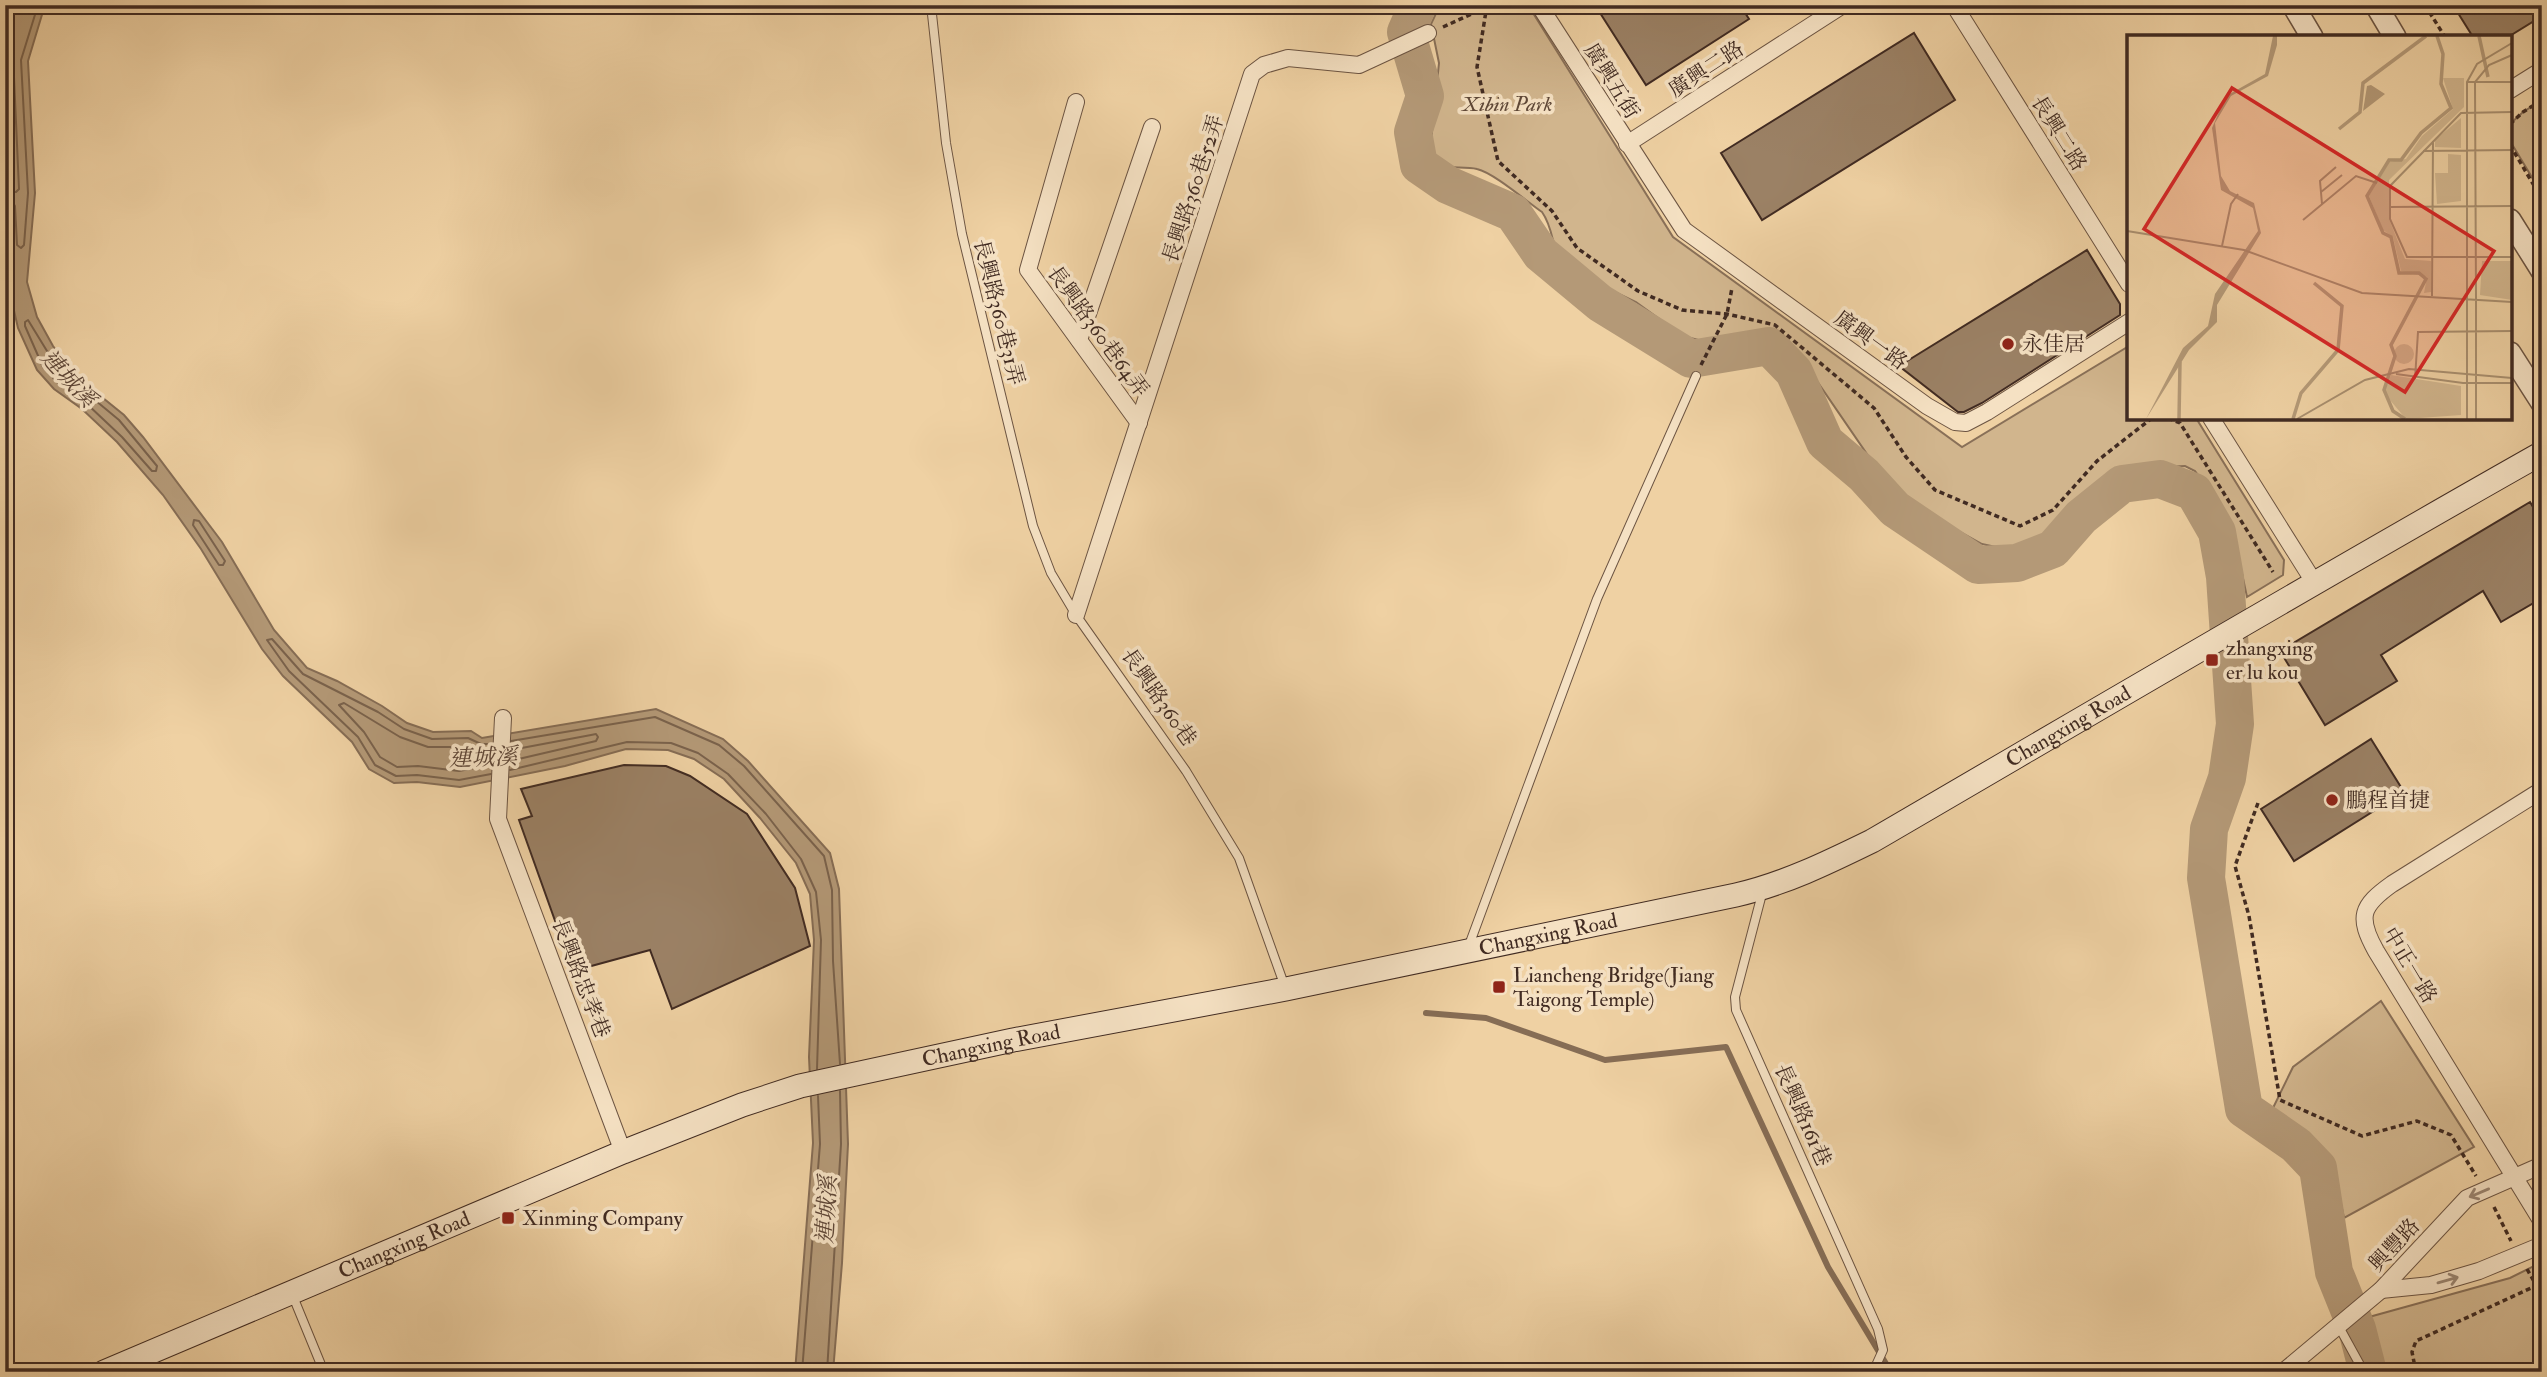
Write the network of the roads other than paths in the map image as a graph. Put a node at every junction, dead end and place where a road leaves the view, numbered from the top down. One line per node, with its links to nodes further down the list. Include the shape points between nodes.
1 (931, 5): 27 (lane, 長興路360巷31弄, via 946,143 962,234 1033,526 1051,573)
2 (1539, 5): 14 (street, 廣興五街)
3 (1843, 5): 14 (street, 廣興二路)
4 (1954, 5): 17 (street, 長興二路)
5 (2293, 5): 8 (street)
6 (2376, 5): 9 (street)
7 (1428, 33): 24 (street, 長興路360巷52弄, via 1359,65 1287,58 1252,74)
8 (2311, 35)
9 (2394, 35)
10 (2542, 70): 11 (street)
11 (2512, 89)
12 (1076, 102): 19 (street, 長興路360巷64弄, via 1028,270)
13 (1152, 127): 19 (street)
14 (1627, 144): 18 (street, 廣興一路, via 1684,230 1955,422 1966,424)
15 (2512, 223): 16 (street)
16 (2542, 271)
17 (2127, 281)
18 (2127, 323)
19 (1079, 340): 24 (street, 長興路360巷64弄)
20 (2512, 356): 22 (street)
21 (1696, 376): 31 (lane, via 1597,598)
22 (2542, 403)
23 (2212, 420): 26 (street)
24 (1139, 423): 27 (street)
25 (2542, 453): 26 (main road)
26 (2314, 582): 30 (main road, Changxing Road, via 1872,841)
27 (1076, 615): 32 (lane, 長興路360巷, via 1186,771 1239,859)
28 (503, 718): 33 (street, 長興路忠孝巷, via 498,819)
29 (2542, 790): 35 (street, 中正一路, via 2373,897 2364,915 2370,941)
30 (1764, 889): 31 (main road, Changxing Road); 43 (lane, 長興路161巷, via 1735,997 1736,1010 1878,1329 1883,1350)
31 (1467, 951): 32 (main road, Changxing Road)
32 (1286, 989): 33 (main road, Changxing Road, via 830,1079 742,1105)
33 (624, 1152): 39 (main road, Changxing Road)
34 (2542, 1165): 35 (street, 興豐路)
35 (2515, 1178): 36 (street, 中正一路); 38 (street, 興豐路, one-way to 38, via 2467,1198)
36 (2542, 1222)
37 (2542, 1245): 38 (street, 興豐路, one-way to 37, via 2431,1285)
38 (2381, 1290): 40 (street)
39 (292, 1293): 41 (main road, Changxing Road); 42 (lane)
40 (2340, 1324): 44 (street); 45 (lane)
41 (104, 1372)
42 (324, 1372)
43 (1873, 1372)
44 (2283, 1372)
45 (2362, 1372)

